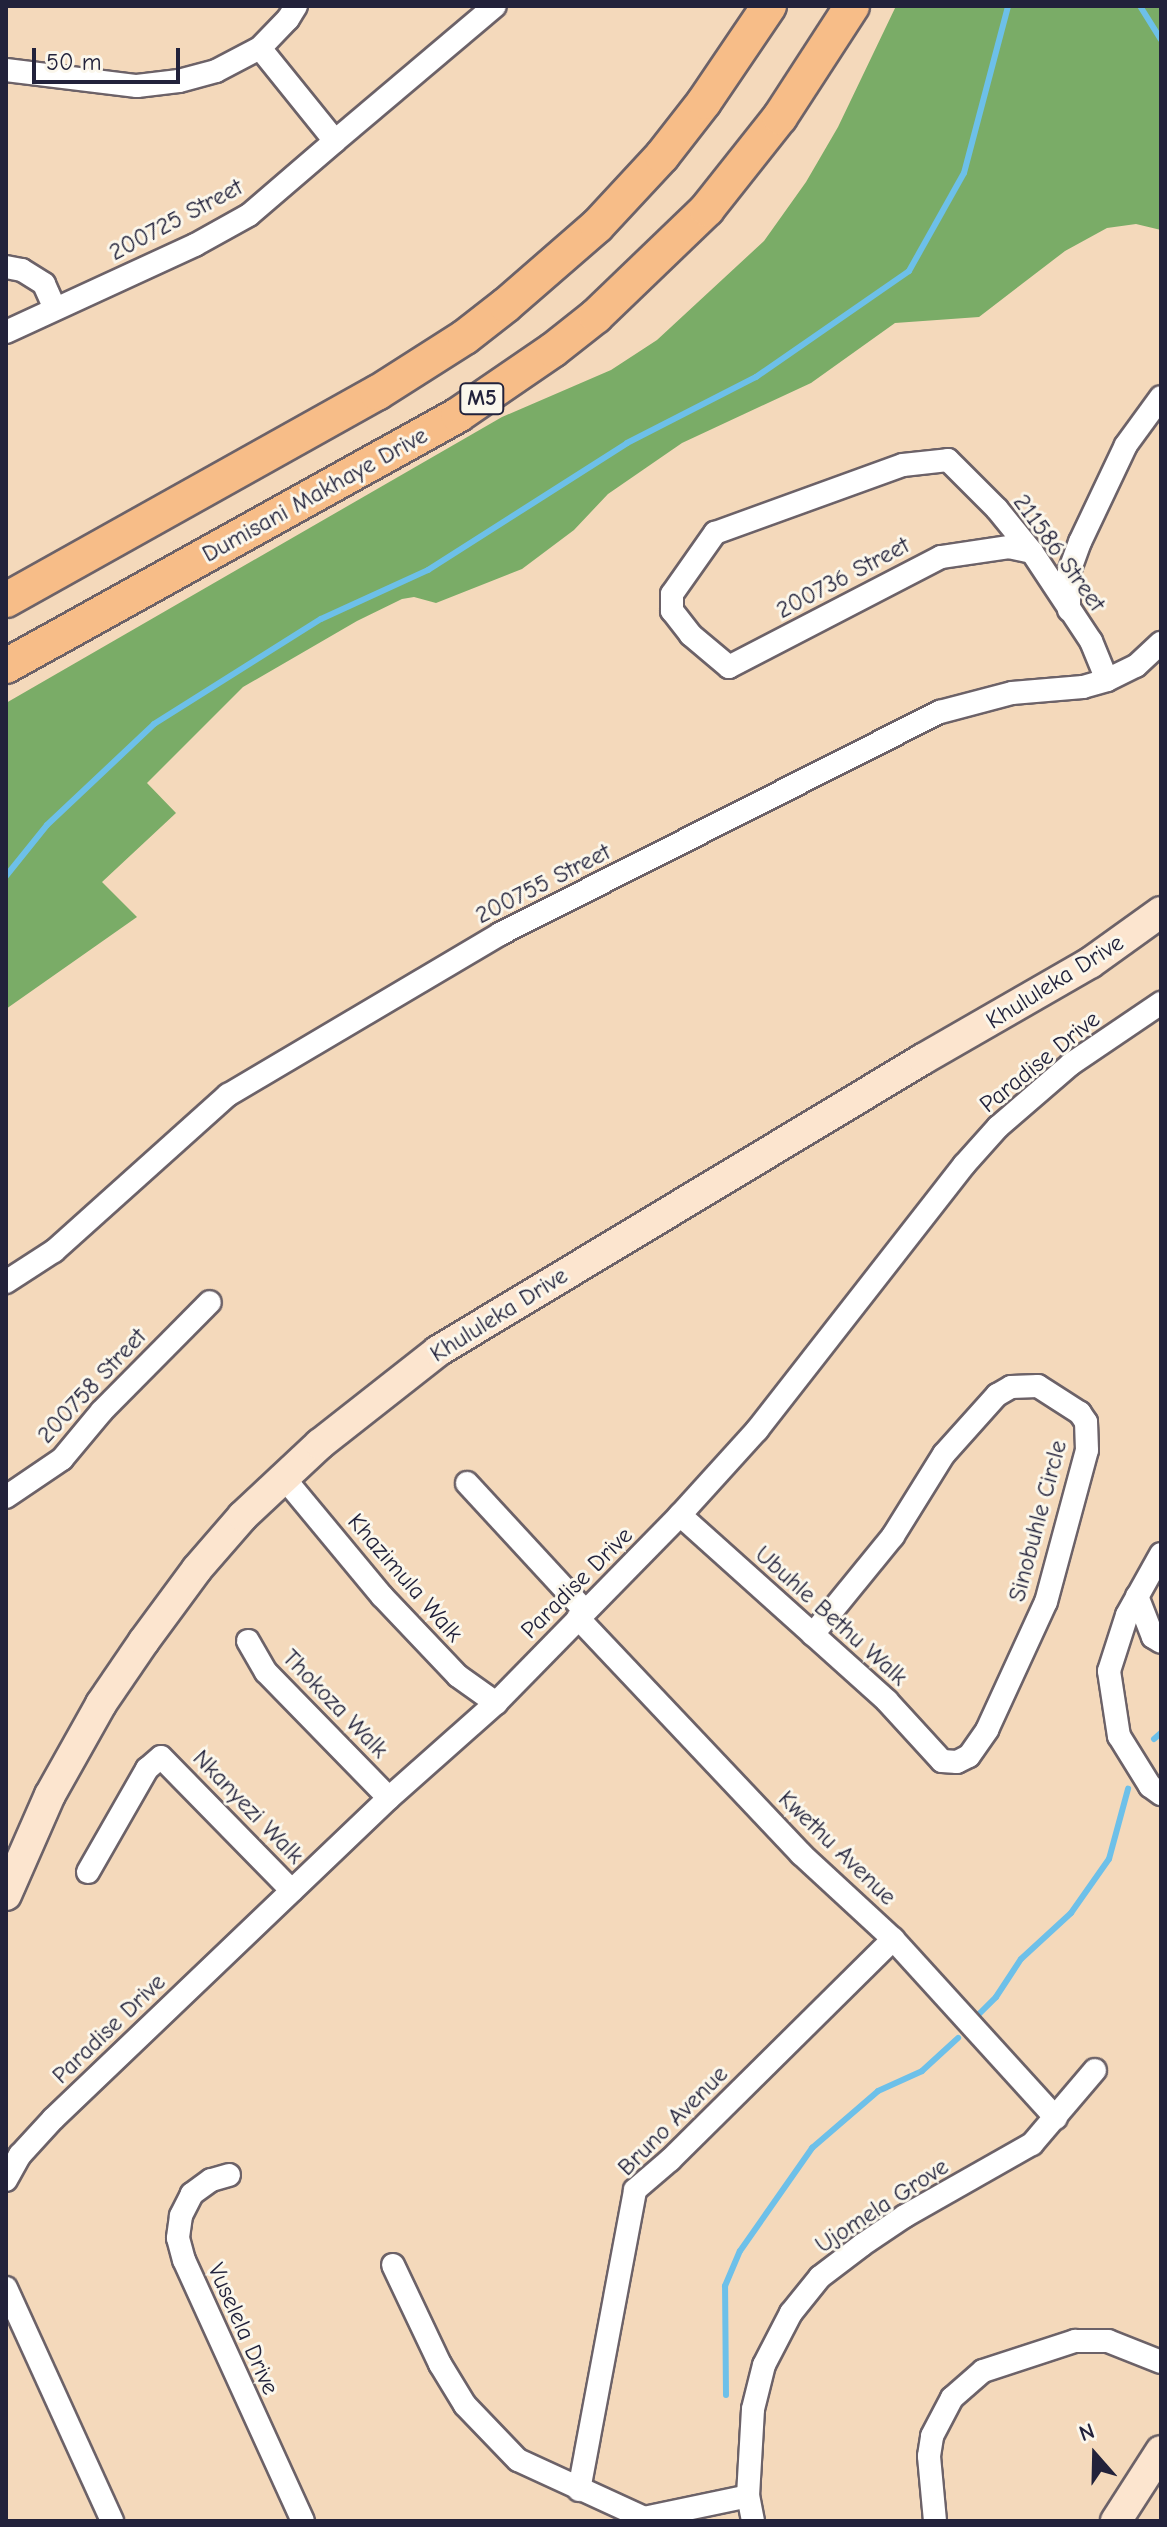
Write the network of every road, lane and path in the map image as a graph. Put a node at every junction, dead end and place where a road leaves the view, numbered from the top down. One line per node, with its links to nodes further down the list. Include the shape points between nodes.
1 (296, 6): 5 (street)
2 (495, 6): 7 (street, 200725 Street)
3 (769, 6): 13 (main road, M5, via 662,156 597,226 465,337 377,393)
4 (852, 6): 16 (main road, Dumisani Makhaye Drive / M5, via 780,117 707,209 563,342 458,415)
5 (260, 48): 6 (street, via 216,71 137,86); 7 (street)
6 (6, 70)
7 (335, 141): 9 (street, 200725 Street, via 249,215)
8 (6, 267): 9 (street, via 44,284)
9 (55, 309): 10 (street, 200725 Street)
10 (6, 332)
11 (1161, 397): 14 (street, via 1126,445 1080,542 1069,572)
12 (1032, 552): 14 (street, 211586 Street); 17 (street, 200736 Street, via 1009,547 941,557); 17 (street, 211586 Street, via 948,460 903,465 715,533 672,594 672,611)
13 (6, 600)
14 (1069, 610): 18 (street, 211586 Street, via 1091,641)
15 (1161, 643): 18 (street, 200755 Street, via 1136,666)
16 (6, 666)
17 (729, 667)
18 (1107, 680): 21 (street, 200755 Street, via 1012,693 940,712 500,934 228,1095 54,1251)
19 (1161, 912): 23 (street, Khululeka Drive, via 1090,963 438,1351 362,1408)
20 (1161, 1003): 26 (street, Paradise Drive, via 1071,1064 998,1127 757,1430)
21 (6, 1282)
22 (210, 1302): 25 (street, 200758 Street, via 62,1459)
23 (284, 1478): 33 (street, Khazimula Walk, via 382,1596 458,1676); 39 (street, Khululeka Drive, via 197,1569 101,1704 50,1795)
24 (467, 1483): 29 (street, Kwethu Avenue)
25 (6, 1497)
26 (680, 1515): 29 (street, Paradise Drive); 30 (street, Ubuhle Bethu Walk)
27 (1161, 1554): 28 (street)
28 (1137, 1596): 32 (street, via 1153,1637); 35 (street, via 1113,1651 1110,1696 1125,1748)
29 (582, 1615): 33 (street, Paradise Drive); 40 (street, Kwethu Avenue, via 801,1854)
30 (813, 1634): 34 (street, Ubuhle Bethu Walk, via 887,1701); 34 (street, Sinobuhle Circle, via 893,1536 944,1454 997,1395 1011,1387 1038,1386 1080,1413 1086,1422 1087,1450 1046,1602 978,1744 957,1762)
31 (248, 1641): 36 (street, Thokoza Walk, via 266,1672)
32 (1161, 1642)
33 (496, 1703): 36 (street, Paradise Drive)
34 (942, 1761)
35 (1161, 1794)
36 (389, 1798): 38 (street, Paradise Drive)
37 (88, 1872): 38 (street, Nkanyezi Walk, via 147,1769 161,1757)
38 (292, 1891): 44 (street, Paradise Drive, via 53,2119 20,2155)
39 (6, 1895)
40 (893, 1939): 42 (street, Kwethu Avenue); 49 (street, Bruno Avenue, via 635,2190)
41 (1095, 2070): 42 (street, Ujomela Grove)
42 (1056, 2118): 50 (street, Ujomela Grove, via 1032,2144 905,2216 820,2277 791,2313 764,2365 753,2409)
43 (229, 2175): 52 (street, Vuselela Drive, via 192,2194 178,2238)
44 (6, 2180)
45 (393, 2265): 49 (street, via 465,2405 518,2460)
46 (6, 2288): 51 (street)
47 (1161, 2362): 54 (street, via 1108,2341 1075,2341 983,2371 952,2398 932,2436)
48 (1161, 2451): 55 (street)
49 (579, 2490): 50 (street, via 644,2518)
50 (748, 2496): 53 (street, Ujomela Grove)
51 (112, 2521)
52 (303, 2521)
53 (753, 2521)
54 (935, 2521)
55 (1116, 2521)

